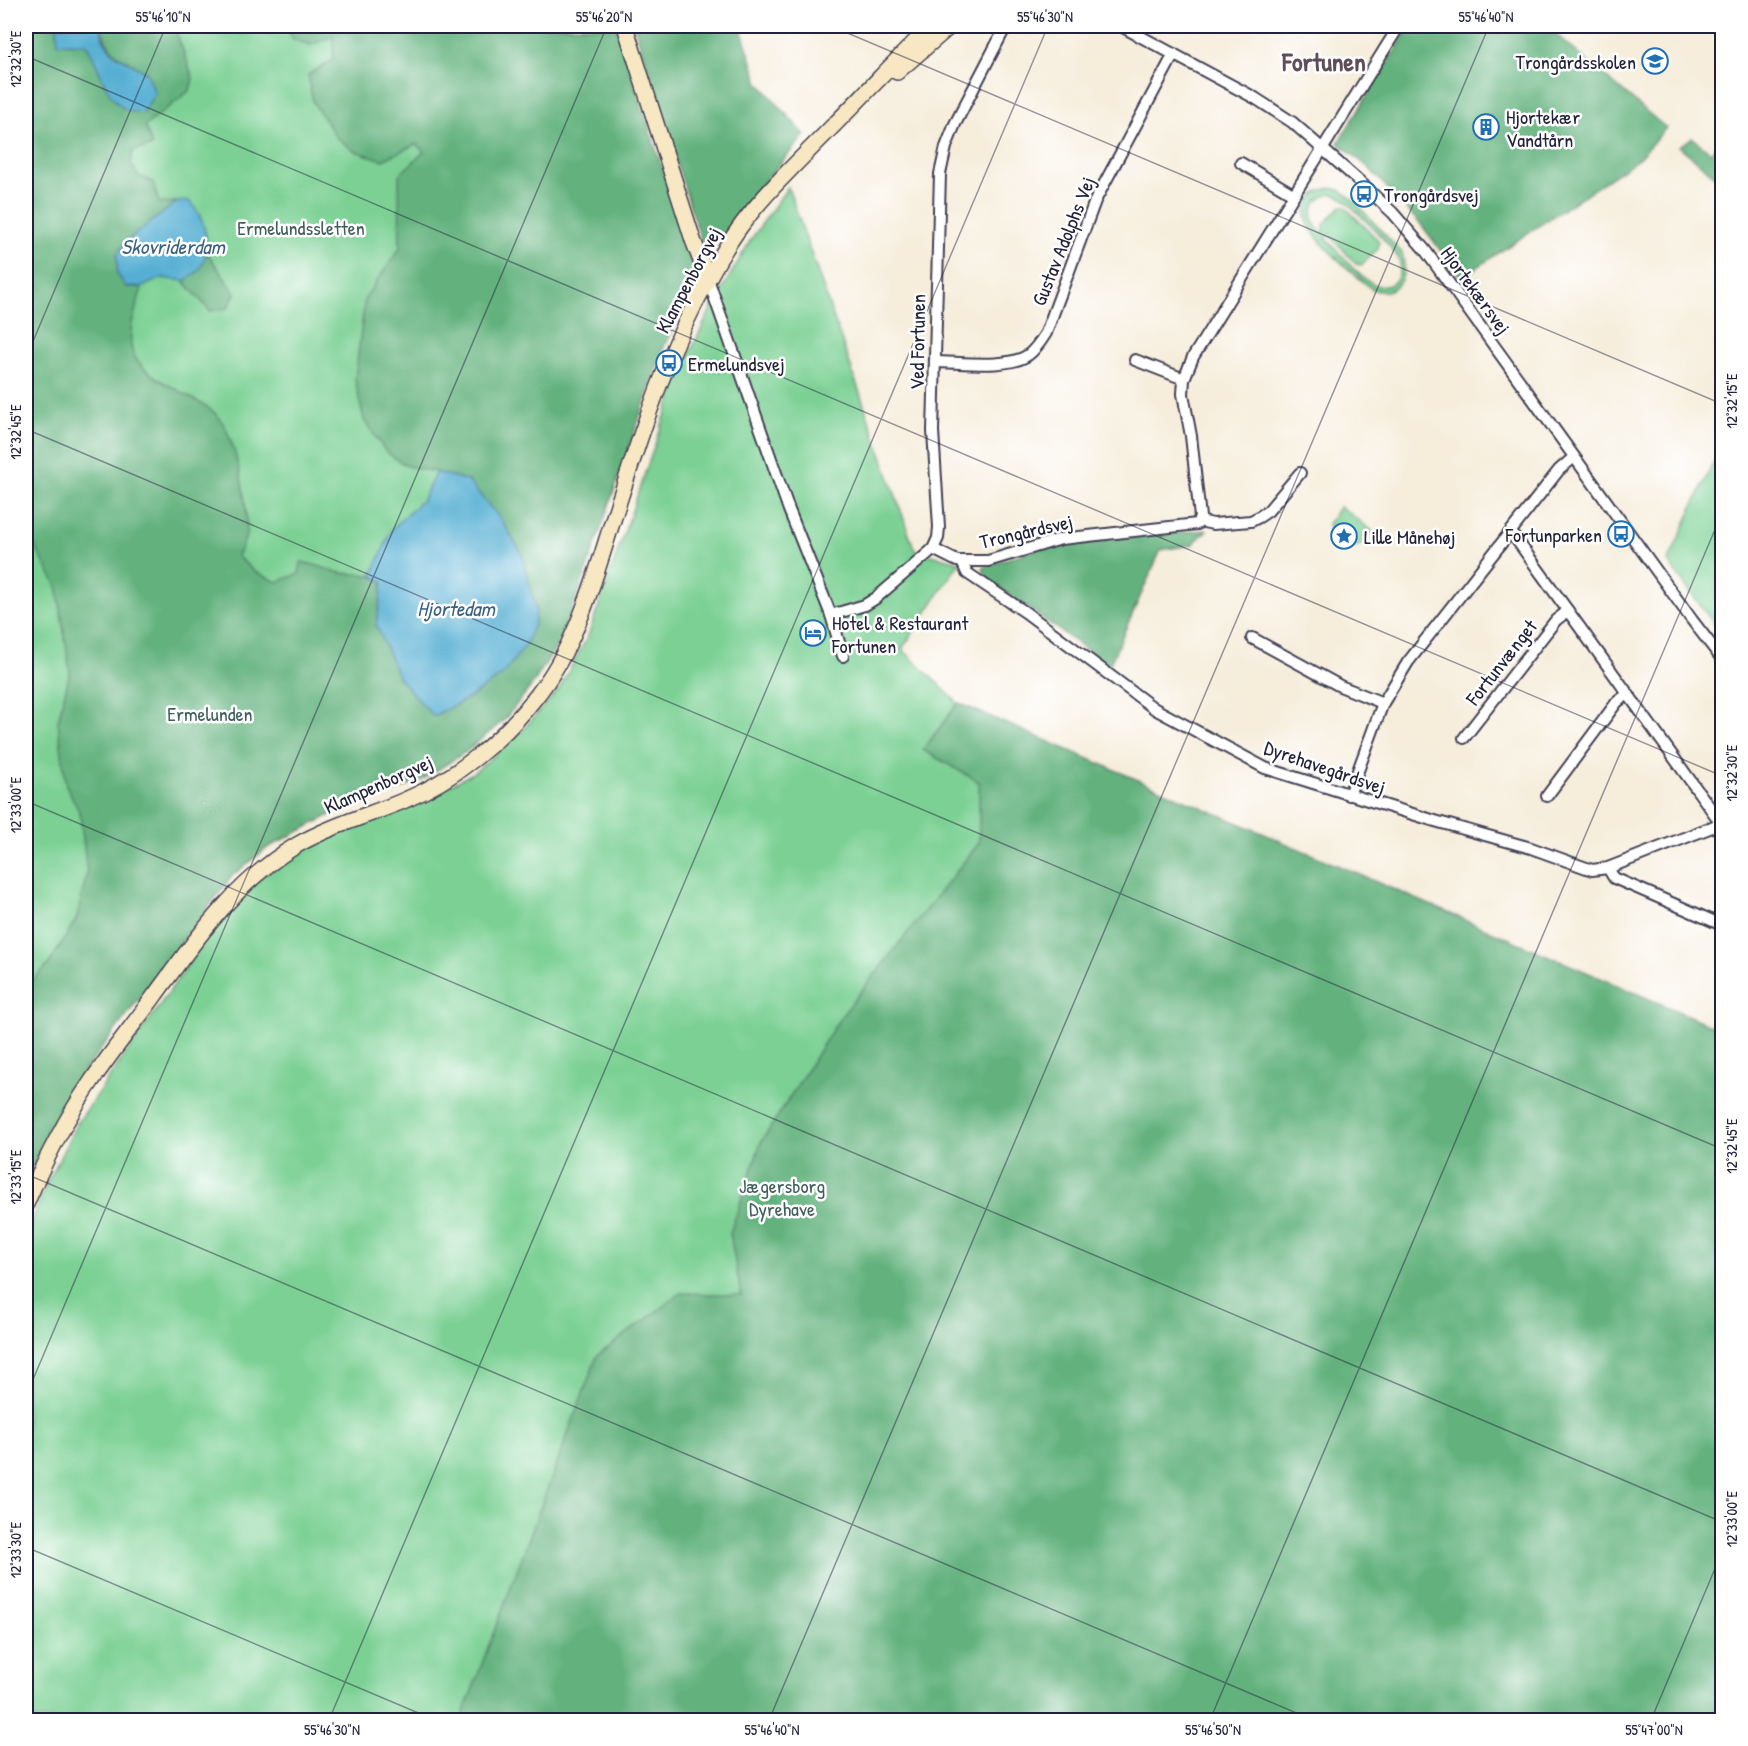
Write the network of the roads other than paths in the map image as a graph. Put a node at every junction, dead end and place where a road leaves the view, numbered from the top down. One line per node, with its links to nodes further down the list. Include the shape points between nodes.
1 (625, 26): 12 (street)
2 (931, 26): 8 (street, Klampenborgvej)
3 (950, 26): 8 (street, Klampenborgvej)
4 (1006, 26): 14 (street, Ved Fortunen, via 955,124 940,174)
5 (1121, 26): 7 (street, Hjortekærsvej)
6 (1399, 26): 9 (street)
7 (1174, 54): 9 (street, Hjortekærsvej, via 1255,98); 14 (street, Gustav Adolphs Vej, via 1095,201 1038,346 1021,359 1004,363)
8 (835, 124): 12 (street, Klampenborgvej, via 740,228)
9 (1323, 149): 11 (street); 16 (street, Hjortekærsvej, via 1393,213 1425,250)
10 (1241, 163): 11 (street)
11 (1293, 194): 15 (street, via 1192,357)
12 (708, 279): 23 (street, via 789,510); 35 (street, Klampenborgvej, via 663,377 572,639 538,695 487,749 458,771 404,800 336,825 296,846 236,891 213,916 91,1082 41,1168)
13 (1136, 360): 15 (street)
14 (935, 362): 20 (street, Ved Fortunen, via 933,431 939,527)
15 (1184, 379): 18 (street)
16 (1574, 457): 19 (street, via 1559,470); 26 (street, Hjortekærsvej)
17 (1300, 473): 18 (street, Trongårdsvej, via 1268,511 1251,521)
18 (1199, 521): 21 (street, Trongårdsvej, via 1193,526 1061,539 988,561)
19 (1511, 532): 22 (street); 28 (street, via 1408,662)
20 (933, 549): 21 (street, Trongårdsvej); 23 (street, via 876,598)
21 (962, 562): 30 (street, Dyrehavegårdsvej, via 967,573 1155,709 1265,768)
22 (1568, 610): 27 (street); 29 (street, Fortunvænget, via 1556,620)
23 (831, 615): 25 (street)
24 (1252, 638): 28 (street, via 1340,686)
25 (843, 656)
26 (1722, 659)
27 (1628, 694): 31 (street, via 1617,702); 32 (street)
28 (1383, 703): 30 (street)
29 (1464, 738)
30 (1349, 795): 33 (street, Dyrehavegårdsvej, via 1531,848 1592,870)
31 (1547, 796)
32 (1722, 823): 33 (street, Dyrehavegårdsvej)
33 (1608, 868): 34 (street, via 1614,878)
34 (1722, 925)
35 (26, 1204)

